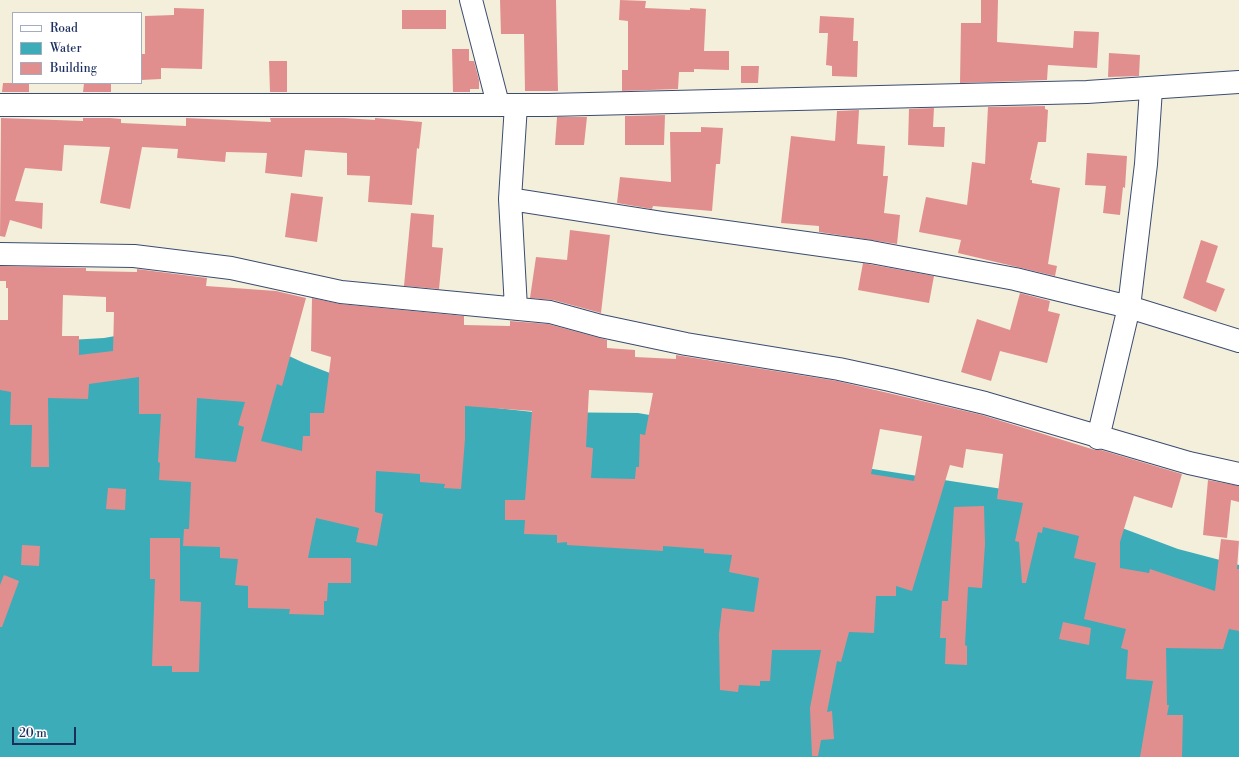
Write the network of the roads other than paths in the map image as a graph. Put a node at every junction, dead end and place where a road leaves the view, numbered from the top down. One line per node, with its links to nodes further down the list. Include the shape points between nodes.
1 (470, 0): 5 (street)
2 (1239, 82): 3 (street)
3 (1151, 89): 5 (street); 8 (street, via 1146,164)
4 (0, 105): 5 (street)
5 (507, 105): 6 (street)
6 (510, 199): 8 (street, via 871,252 1015,278); 9 (street)
7 (0, 254): 9 (street, via 142,257 231,268 341,292)
8 (1129, 307): 10 (street); 11 (street)
9 (516, 308): 11 (street, via 550,312 686,344 846,370 985,403)
10 (1239, 341)
11 (1098, 438): 12 (street)
12 (1239, 474)

